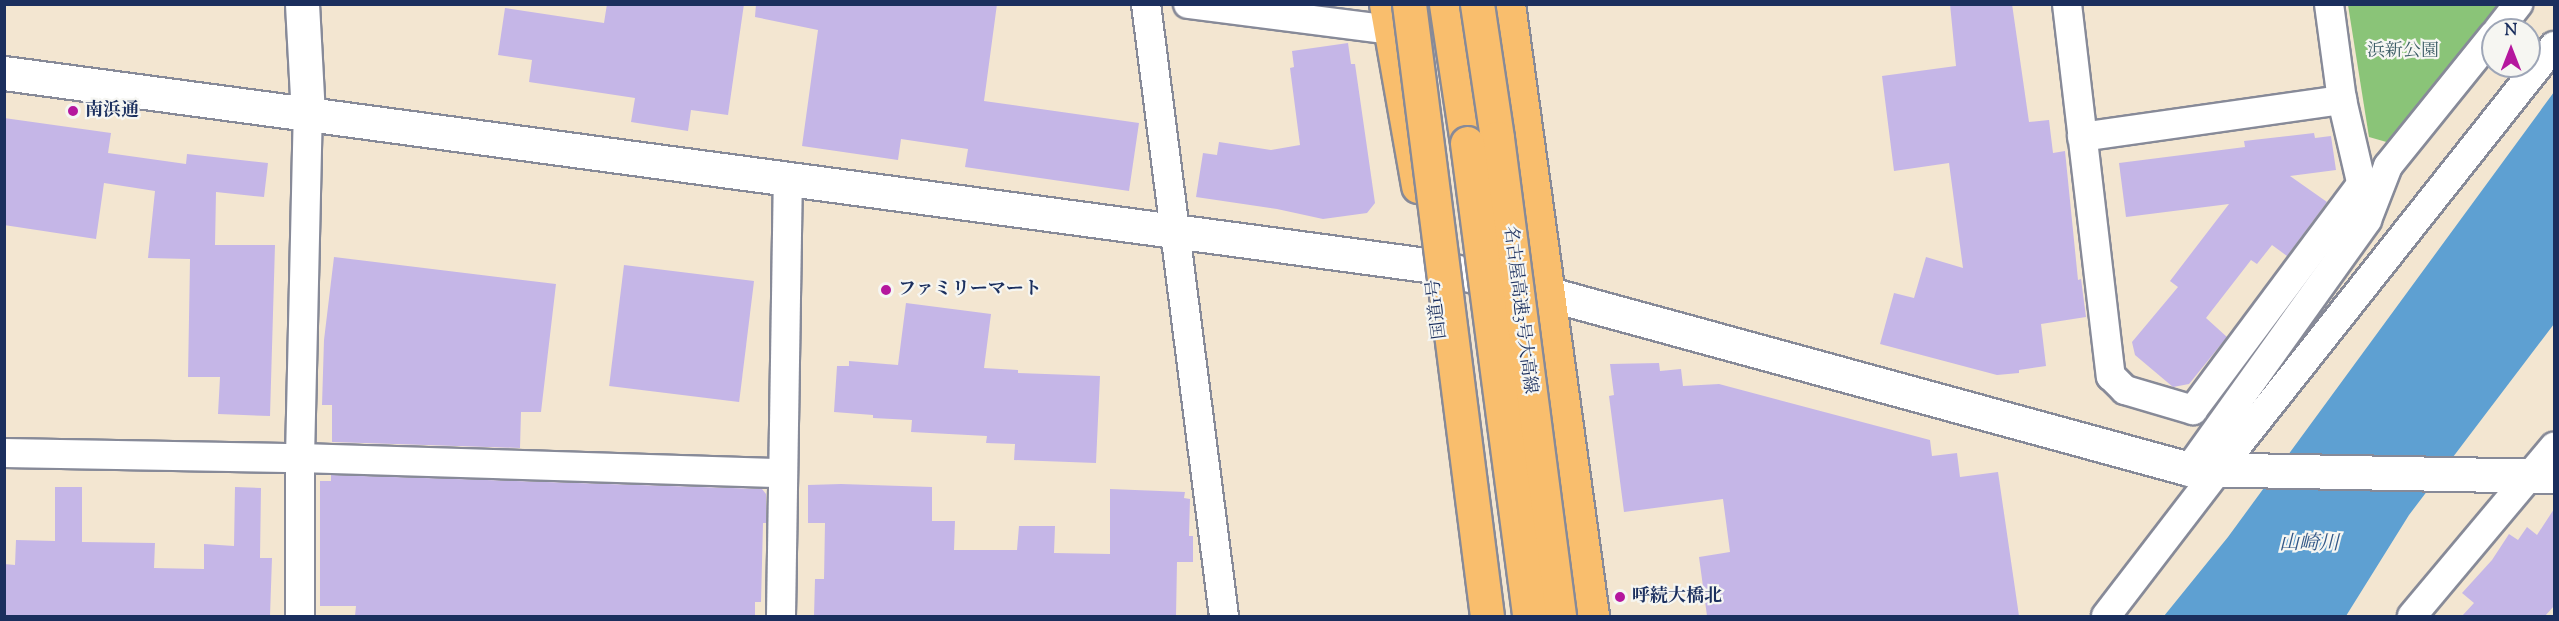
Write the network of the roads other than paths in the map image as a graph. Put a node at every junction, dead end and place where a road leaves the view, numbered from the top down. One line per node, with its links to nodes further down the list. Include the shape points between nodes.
1 (302, 4): 17 (street)
2 (1146, 4): 22 (street)
3 (1188, 4): 11 (street)
4 (1409, 4): 35 (highway, bridge)
5 (1446, 4): 36 (highway, bridge)
6 (1477, 4): 37 (highway, 名古屋高速3号大高線, bridge)
7 (1508, 4): 24 (highway)
8 (2067, 4): 18 (street)
9 (2329, 4): 16 (street)
10 (2518, 4): 12 (street)
11 (1388, 17): 23 (highway, 国道1号)
12 (2507, 18)
13 (2554, 46): 28 (street)
14 (2481, 51): 21 (street, via 2388,166)
15 (4, 74): 17 (street)
16 (2342, 100): 18 (street); 20 (street)
17 (308, 114): 19 (street); 27 (street)
18 (2082, 137): 20 (street, via 2111,376 2125,390 2193,410)
19 (788, 179): 22 (street); 29 (street)
20 (2361, 185): 21 (street)
21 (2370, 215): 28 (street)
22 (1176, 231): 23 (street); 33 (street)
23 (1432, 266): 24 (street); 34 (highway, 国道1号)
24 (1549, 294): 28 (street); 38 (highway)
25 (2554, 447): 30 (street)
26 (4, 453): 27 (street)
27 (300, 458): 29 (street); 31 (street)
28 (2214, 470): 30 (street); 39 (street)
29 (783, 473): 32 (street)
30 (2533, 476): 40 (street)
31 (300, 616)
32 (781, 616)
33 (1224, 616)
34 (1473, 616)
35 (1487, 616)
36 (1529, 616)
37 (1559, 616)
38 (1592, 616)
39 (2106, 616)
40 (2412, 616)

